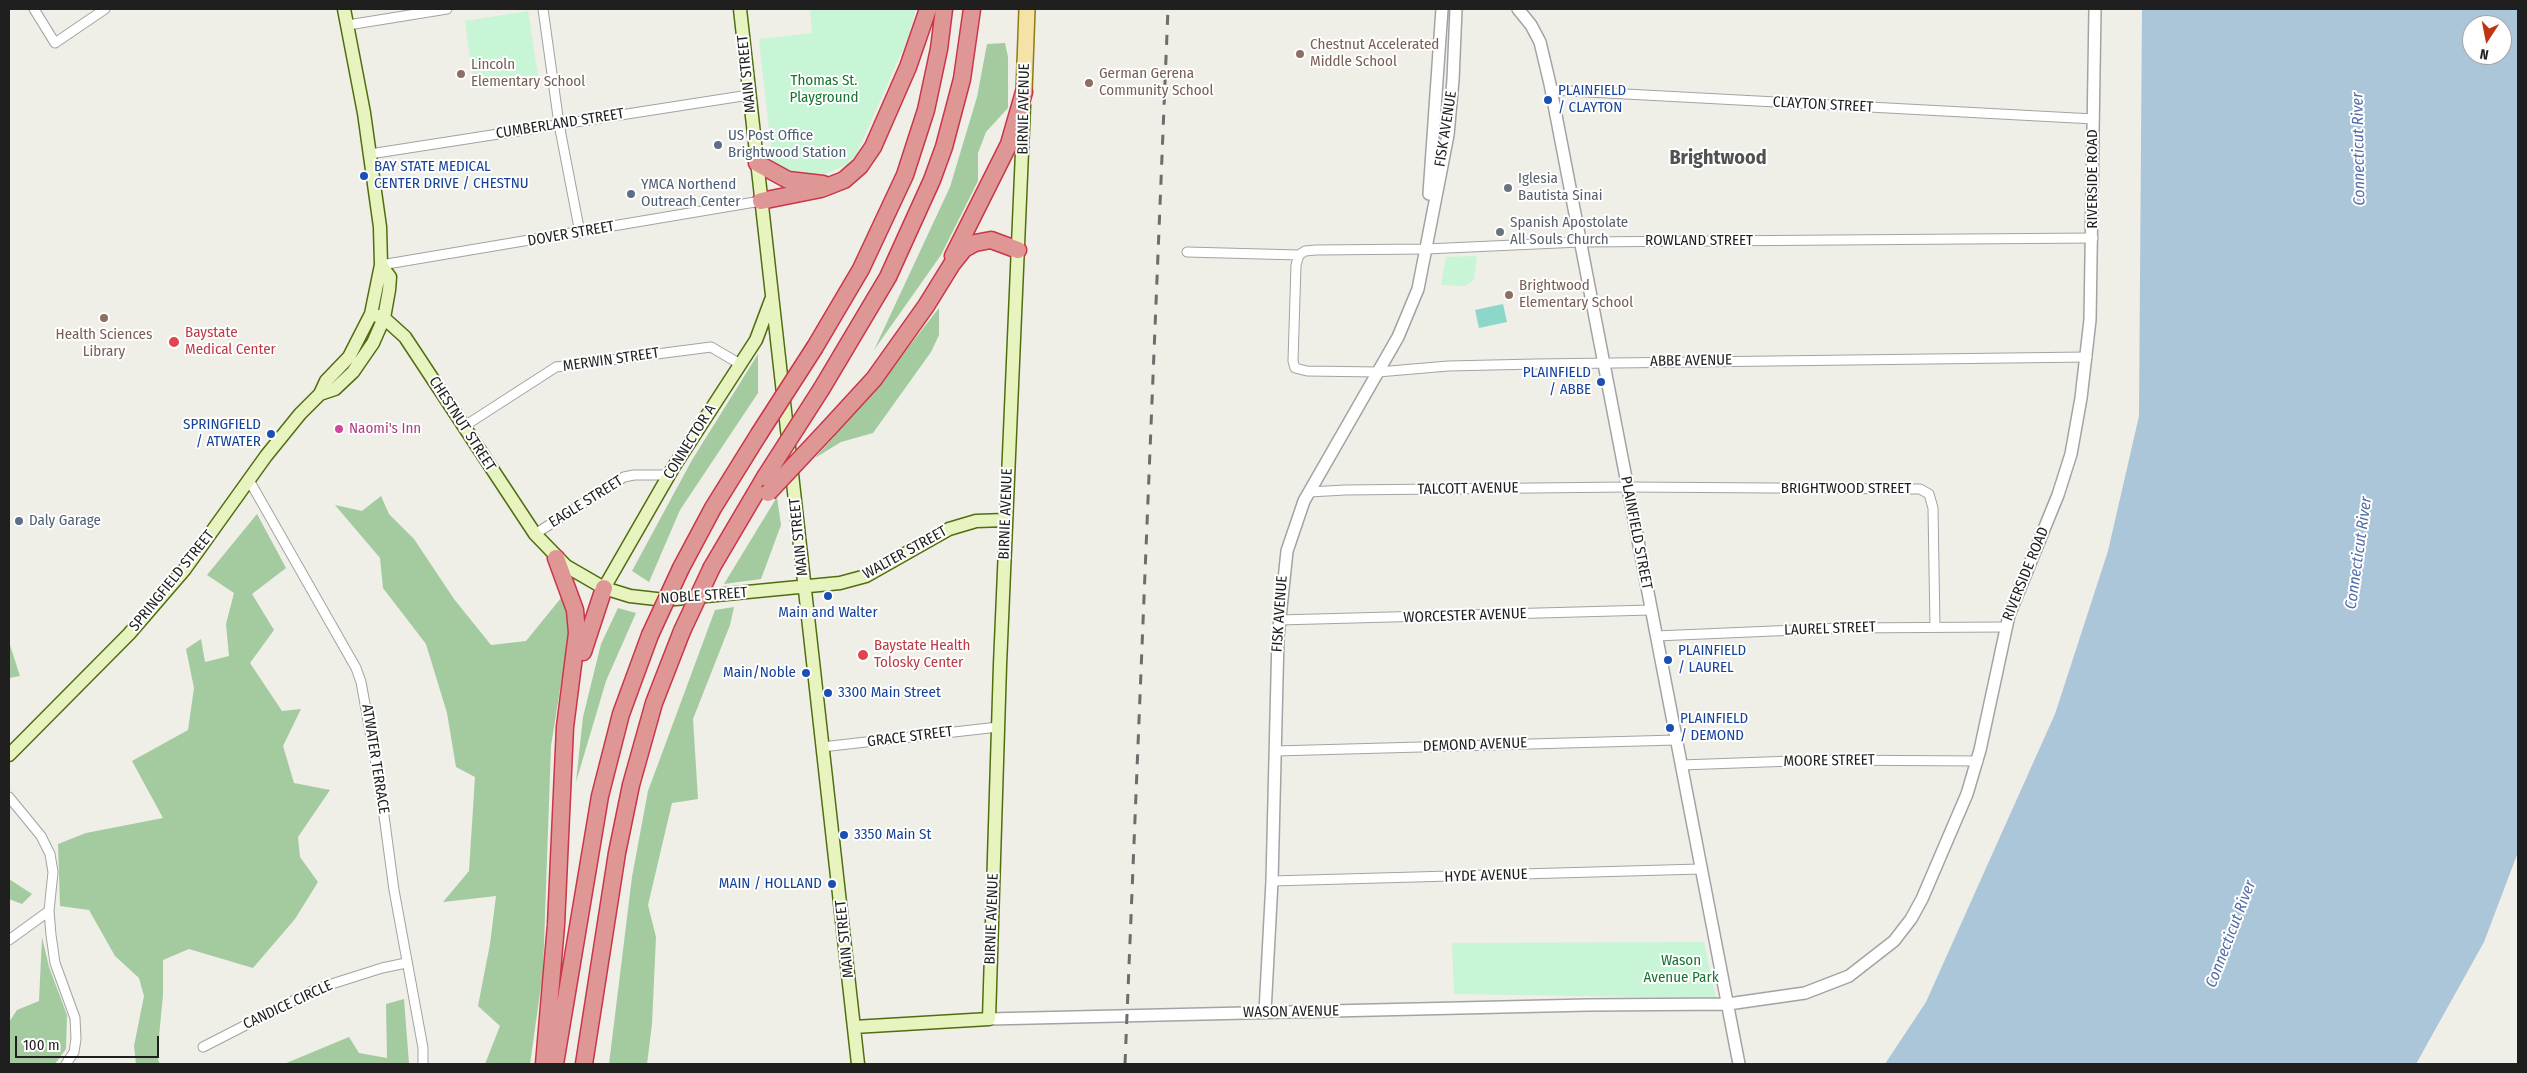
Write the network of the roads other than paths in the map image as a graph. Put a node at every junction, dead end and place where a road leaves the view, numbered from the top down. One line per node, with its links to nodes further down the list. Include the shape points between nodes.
1 (34, 9): 2 (street, via 55,43)
2 (105, 9)
3 (344, 9): 15 (main road)
4 (447, 9): 15 (street)
5 (543, 9): 20 (street)
6 (740, 9): 18 (main road, MAIN STREET)
7 (928, 9): 23 (highway, via 911,59 869,154 855,172)
8 (944, 9): 80 (highway, bridge, via 930,92 905,175 861,269 713,508 650,635 621,714 600,796)
9 (972, 9): 49 (highway, bridge, via 960,87 932,180 888,277)
10 (1027, 9): 17 (main road, BIRNIE AVENUE)
11 (1442, 9): 28 (street, FISK AVENUE)
12 (1456, 9): 28 (street, FISK AVENUE, via 1448,135)
13 (1518, 9): 16 (street, PLAINFIELD STREET, via 1540,42)
14 (2096, 9): 19 (street, RIVERSIDE ROAD)
15 (348, 25): 21 (main road)
16 (1551, 90): 19 (street, CLAYTON STREET); 27 (street, PLAINFIELD STREET)
17 (1024, 92): 29 (main road, BIRNIE AVENUE); 34 (highway, via 1005,153)
18 (749, 96): 20 (street, CUMBERLAND STREET); 22 (main road, MAIN STREET)
19 (2094, 119): 26 (street, RIVERSIDE ROAD)
20 (559, 124): 21 (street, CUMBERLAND STREET); 25 (street)
21 (370, 154): 32 (main road, via 380,227)
22 (757, 163): 23 (highway, via 794,182); 24 (main road, MAIN STREET)
23 (832, 185): 24 (highway, via 802,195)
24 (761, 201): 25 (street, DOVER STREET); 33 (main road, MAIN STREET)
25 (580, 232): 32 (street, DOVER STREET)
26 (2093, 238): 27 (street, ROWLAND STREET); 37 (street, RIVERSIDE ROAD)
27 (1580, 242): 28 (street, ROWLAND STREET); 38 (street, PLAINFIELD STREET)
28 (1426, 249): 31 (street, ROWLAND STREET, via 1316,250); 40 (street, FISK AVENUE, via 1418,289 1409,313)
29 (1018, 250): 34 (highway, via 991,240 968,247 952,264); 47 (main road, BIRNIE AVENUE)
30 (1187, 252): 31 (street, ROWLAND STREET)
31 (1299, 255): 40 (street, ABBE AVENUE, via 1292,326 1295,368)
32 (381, 265): 35 (main road); 36 (main road, via 390,278)
33 (772, 295): 39 (main road, CONNECTOR A, via 758,334); 52 (main road, MAIN STREET)
34 (926, 306): 49 (highway, bridge, via 874,379 768,493)
35 (371, 314): 36 (main road, CHESTNUT STREET); 41 (main road, SPRINGFIELD STREET, via 349,357 326,382)
36 (384, 318): 41 (main road, SPRINGFIELD STREET, via 373,343 353,372 335,389); 42 (main road, CHESTNUT STREET, via 404,337)
37 (2087, 357): 38 (street, ABBE AVENUE); 55 (street, RIVERSIDE ROAD, via 2068,465)
38 (1603, 363): 40 (street, ABBE AVENUE, via 1448,366); 45 (street, PLAINFIELD STREET)
39 (740, 364): 42 (street, MERWIN STREET, via 711,347 556,367); 43 (main road, CONNECTOR A)
40 (1378, 372): 46 (street, FISK AVENUE)
41 (320, 394): 44 (main road, SPRINGFIELD STREET, via 300,414)
42 (463, 427): 48 (main road, CHESTNUT STREET)
43 (669, 475): 48 (street, EAGLE STREET, via 624,477); 51 (main road, CONNECTOR A)
44 (249, 480): 63 (main road, SPRINGFIELD STREET, via 185,569 150,610); 71 (street, ATWATER TERRACE, via 361,682)
45 (1627, 487): 46 (street, TALCOTT AVENUE); 53 (street, PLAINFIELD STREET); 56 (street, BRIGHTWOOD STREET, via 1923,490 1929,494 1933,508)
46 (1309, 492): 54 (street, FISK AVENUE, via 1296,519 1287,551)
47 (1006, 520): 52 (main road, WALTER STREET, via 976,521 954,527 866,576 850,582); 59 (main road, BIRNIE AVENUE)
48 (535, 534): 50 (main road, NOBLE STREET)
49 (724, 546): 81 (highway, bridge, via 682,631 654,703 630,784)
50 (556, 558): 51 (main road, NOBLE STREET); 58 (highway, via 575,610 577,633)
51 (604, 588): 52 (main road, NOBLE STREET, via 630,596 665,600); 58 (highway)
52 (804, 588): 61 (main road, MAIN STREET)
53 (1651, 610): 54 (street, WORCESTER AVENUE); 57 (street, PLAINFIELD STREET)
54 (1279, 620): 62 (street, FISK AVENUE)
55 (2006, 627): 56 (street, LAUREL STREET); 64 (street, RIVERSIDE ROAD)
56 (1935, 628): 57 (street, LAUREL STREET, via 1843,628)
57 (1656, 636): 60 (street, PLAINFIELD STREET)
58 (572, 688): 79 (highway, via 566,726 556,924)
59 (998, 727): 61 (street, GRACE STREET); 74 (main road, BIRNIE AVENUE)
60 (1676, 740): 62 (street, DEMOND AVENUE); 65 (street, PLAINFIELD STREET)
61 (822, 747): 75 (main road, MAIN STREET)
62 (1275, 751): 68 (street, FISK AVENUE)
63 (9, 755)
64 (1978, 761): 65 (street, MOORE STREET, via 1820,760); 72 (street, RIVERSIDE ROAD, via 1917,910 1894,941 1849,976 1805,993)
65 (1681, 766): 67 (street, PLAINFIELD STREET)
66 (9, 796): 69 (street, via 41,836 50,854 53,872)
67 (1700, 869): 68 (street, HYDE AVENUE); 72 (street, PLAINFIELD STREET)
68 (1272, 881): 73 (street, FISK AVENUE)
69 (49, 911): 70 (street); 77 (street, via 55,963 75,1018 74,1052)
70 (9, 940)
71 (406, 963): 76 (street, CANDICE CIRCLE, via 316,989); 78 (street, ATWATER TERRACE)
72 (1728, 1004): 73 (street, WASON AVENUE); 83 (street, PLAINFIELD STREET)
73 (1265, 1012): 74 (street, WASON AVENUE)
74 (989, 1020): 75 (main road, WASON AVENUE)
75 (854, 1027): 82 (main road, MAIN STREET)
76 (203, 1047)
77 (66, 1064)
78 (423, 1064)
79 (544, 1064)
80 (555, 1064)
81 (584, 1064)
82 (858, 1064)
83 (1738, 1064)

